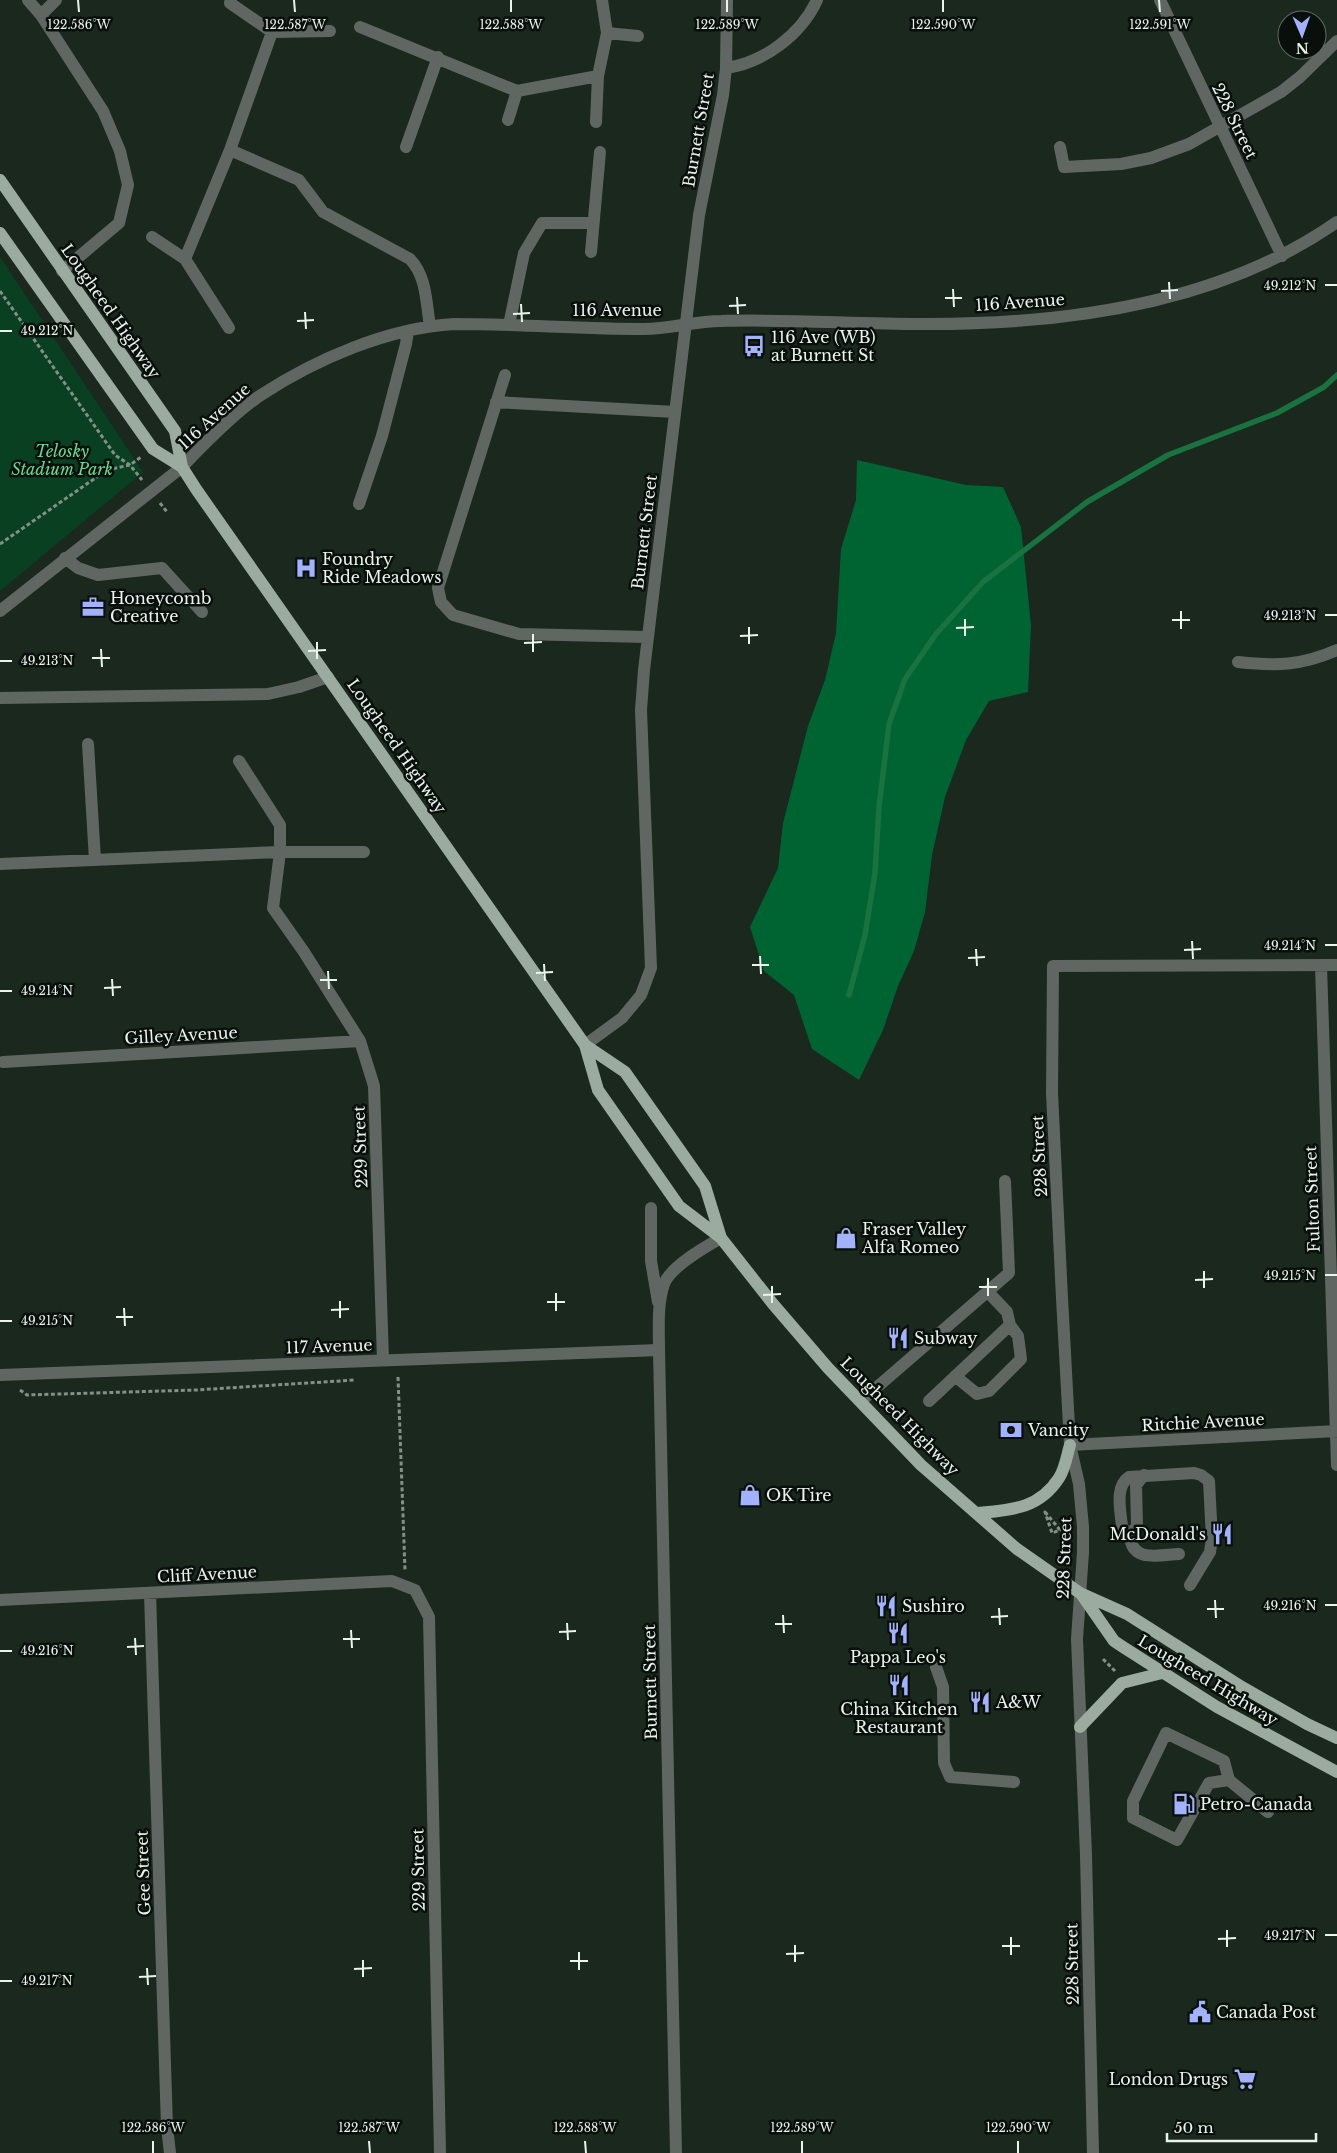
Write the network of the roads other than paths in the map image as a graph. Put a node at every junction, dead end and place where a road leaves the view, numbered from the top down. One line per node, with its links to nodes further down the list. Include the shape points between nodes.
1 (28, 0): 8 (street)
2 (56, 0): 8 (street)
3 (231, 0): 10 (street, via 230,3)
4 (602, 0): 12 (street)
5 (727, 0): 16 (street, Burnett Street)
6 (817, 0): 16 (street, via 797,29 776,47 750,63)
7 (1160, 0): 21 (street, 228 Street)
8 (41, 14): 34 (street, via 103,111 120,151 128,185 119,223)
9 (360, 27): 15 (street)
10 (272, 32): 11 (street); 24 (street)
11 (330, 32)
12 (607, 33): 13 (street); 17 (street)
13 (638, 36)
14 (1337, 42): 21 (street, via 1281,92)
15 (438, 57): 18 (street); 23 (street)
16 (726, 68): 35 (street, Burnett Street, via 699,215)
17 (598, 76): 18 (street); 20 (street)
18 (517, 91): 19 (street)
19 (508, 120)
20 (596, 122)
21 (1220, 127): 22 (street, via 1172,151 1122,164 1064,166); 32 (street, 228 Street)
22 (1060, 146)
23 (406, 147)
24 (230, 150): 33 (street); 37 (street, via 298,180 324,212 410,259 422,277)
25 (600, 152): 28 (street)
26 (0, 180): 34 (main road, Lougheed Highway)
27 (1337, 222): 32 (street, 116 Avenue)
28 (593, 223): 31 (street); 36 (street, via 542,223 524,253)
29 (0, 233): 43 (main road, Lougheed Highway, via 153,449)
30 (152, 237): 33 (street)
31 (591, 252)
32 (1282, 256): 35 (street, 116 Avenue, via 1251,270 1178,294 1057,318 924,324 721,321)
33 (186, 259): 38 (street)
34 (62, 271): 43 (main road, Lougheed Highway, via 175,431)
35 (684, 324): 36 (street, 116 Avenue, via 647,329); 42 (street, Burnett Street)
36 (509, 325): 37 (street, 116 Avenue)
37 (430, 326): 39 (street, 116 Avenue)
38 (229, 328)
39 (408, 331): 43 (street, 116 Avenue, via 375,340 313,365 260,395); 44 (street, via 382,436)
40 (505, 376): 41 (street)
41 (496, 402): 42 (street); 48 (street, via 438,588 441,602 453,615 519,634)
42 (675, 412): 48 (street, Burnett Street)
43 (182, 467): 45 (street, 116 Avenue); 51 (main road, Lougheed Highway)
44 (359, 504)
45 (65, 558): 46 (street, 116 Avenue); 47 (street, via 78,568 98,576 162,568)
46 (0, 611)
47 (202, 612)
48 (648, 637): 62 (street, Burnett Street, via 641,710 651,968 641,995 622,1018)
49 (1337, 650): 50 (street, via 1297,664)
50 (1238, 662)
51 (328, 677): 52 (street, via 268,694); 62 (main road, Lougheed Highway)
52 (0, 698)
53 (88, 744): 57 (street)
54 (239, 761): 55 (street, 229 Street, via 280,825)
55 (280, 852): 56 (street); 57 (street); 61 (street, 229 Street, via 273,908)
56 (364, 852)
57 (95, 860): 58 (street)
58 (0, 864)
59 (1321, 965): 60 (street); 76 (street, Fulton Street); 77 (street, 228 Street, via 1053,966 1052,1093)
60 (1337, 965)
61 (360, 1041): 63 (street, Gilley Avenue); 71 (street, 229 Street, via 374,1086)
62 (585, 1044): 66 (main road, Lougheed Highway, via 598,1090 650,1167 679,1206); 66 (main road, Lougheed Highway, via 625,1072 705,1186)
63 (3, 1062)
64 (1005, 1181): 67 (street, via 1010,1273)
65 (651, 1208): 68 (street, via 651,1261)
66 (720, 1238): 68 (street, Burnett Street, via 692,1254 668,1277); 75 (main road, Lougheed Highway, via 772,1304)
67 (988, 1292): 69 (street, via 1007,1312); 75 (street)
68 (660, 1312): 70 (street, Burnett Street)
69 (1010, 1325): 73 (street); 73 (street, via 1018,1336 1020,1359 989,1391 977,1394)
70 (659, 1350): 71 (street, 117 Avenue); 96 (street, Burnett Street)
71 (383, 1360): 72 (street, 117 Avenue)
72 (0, 1375)
73 (955, 1376): 74 (street)
74 (928, 1400)
75 (861, 1401): 79 (main road, Lougheed Highway, via 921,1465)
76 (1336, 1431): 77 (street, Ritchie Avenue); 78 (street, Fulton Street)
77 (1070, 1445): 79 (main road, via 1059,1478 1038,1501 1016,1510); 83 (street, 228 Street, via 1079,1484 1083,1527)
78 (1337, 1465)
79 (978, 1513): 83 (main road, Lougheed Highway, via 1017,1549)
80 (1179, 1554): 81 (street, via 1140,1554 1131,1546 1130,1535 1122,1527 1120,1490 1124,1480 1194,1473 1208,1481 1210,1552)
81 (1190, 1585)
82 (415, 1590): 84 (street, Cliff Avenue, via 392,1581); 95 (street, 229 Street, via 429,1617)
83 (1080, 1592): 87 (main road, Lougheed Highway, via 1114,1640); 88 (street, 228 Street, via 1077,1639); 89 (main road, Lougheed Highway, via 1127,1614 1242,1687)
84 (150, 1593): 85 (street, Cliff Avenue); 94 (street, Gee Street)
85 (0, 1600)
86 (936, 1667): 92 (street, via 943,1687 946,1772 957,1779)
87 (1162, 1673): 88 (main road, via 1122,1684); 90 (main road, Lougheed Highway)
88 (1080, 1727): 97 (street, 228 Street)
89 (1337, 1738)
90 (1337, 1772)
91 (1229, 1780): 91 (street, via 1209,1783 1177,1840 1133,1818 1133,1801 1166,1733 1224,1761); 93 (street)
92 (1014, 1782)
93 (1268, 1812)
94 (170, 2153)
95 (440, 2153)
96 (676, 2153)
97 (1093, 2153)

